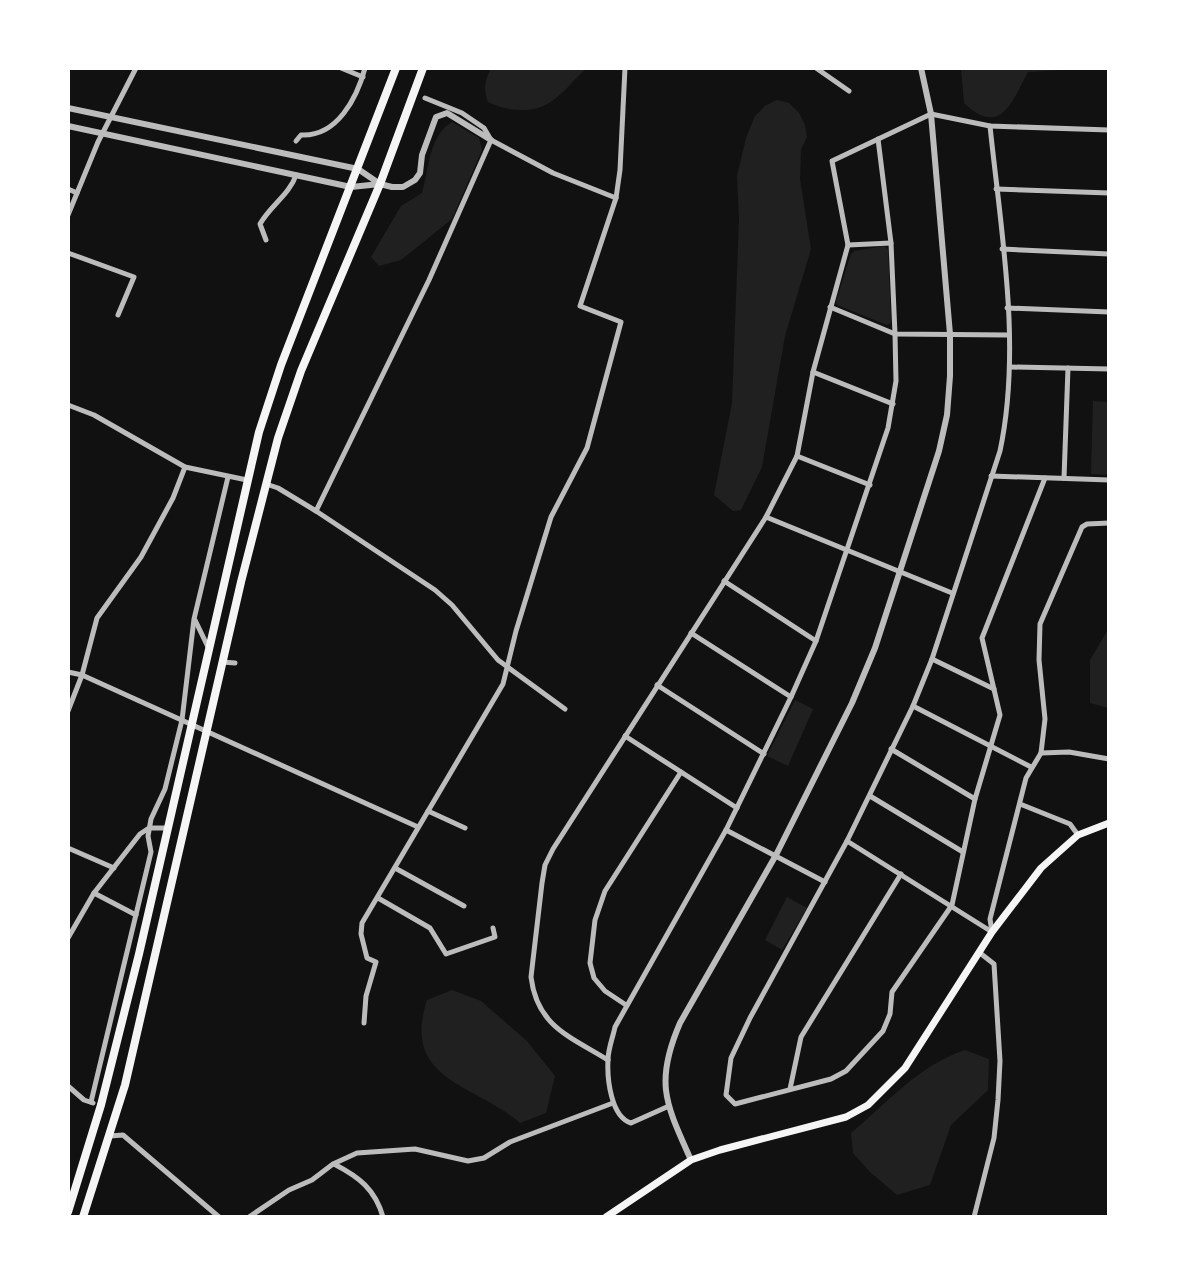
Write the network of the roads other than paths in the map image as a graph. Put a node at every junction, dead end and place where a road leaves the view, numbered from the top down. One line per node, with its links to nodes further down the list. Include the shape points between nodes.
1 (136, 68): 14 (street)
2 (341, 68): 9 (street)
3 (365, 68): 9 (street)
4 (396, 68): 22 (highway)
5 (423, 68): 24 (highway)
6 (625, 68): 30 (street)
7 (816, 68): 10 (street)
8 (921, 68): 13 (street)
9 (363, 77): 21 (street, via 354,100 331,126)
10 (849, 91)
11 (425, 98): 20 (street, via 462,113 484,128)
12 (68, 108): 14 (street)
13 (931, 114): 16 (street); 19 (street); 43 (street)
14 (111, 117): 18 (street); 22 (street)
15 (68, 126): 18 (street)
16 (990, 126): 17 (street); 27 (street)
17 (1109, 130)
18 (103, 133): 23 (street); 28 (street)
19 (878, 139): 33 (street); 34 (street, via 832,161)
20 (491, 140): 24 (street, via 447,113 436,117 415,180 403,187); 30 (street); 61 (street)
21 (296, 141)
22 (358, 169): 24 (street); 25 (highway)
23 (296, 175): 25 (street); 32 (street, via 293,186 260,224)
24 (380, 184): 25 (street); 59 (highway, via 301,371)
25 (351, 187): 57 (highway, via 281,365)
26 (68, 189): 28 (street)
27 (996, 189): 29 (street); 35 (street)
28 (77, 193): 31 (street)
29 (1109, 193)
30 (616, 198): 75 (street, via 580,306 621,324 587,448 551,517)
31 (68, 215)
32 (266, 240)
33 (891, 243): 34 (street); 42 (street)
34 (848, 245): 38 (street)
35 (1002, 249): 37 (street); 39 (street)
36 (68, 253): 41 (street, via 134,277)
37 (1109, 254)
38 (830, 307): 42 (street); 48 (street)
39 (1007, 308): 40 (street); 44 (street)
40 (1109, 312)
41 (118, 315)
42 (895, 334): 43 (street); 49 (street)
43 (950, 334): 44 (street); 65 (street, via 947,415)
44 (1008, 335): 45 (street)
45 (1011, 367): 46 (street); 53 (street, via 1006,420)
46 (1068, 368): 47 (street); 56 (street)
47 (1109, 369)
48 (813, 372): 49 (street); 51 (street)
49 (893, 404): 60 (street)
50 (68, 405): 52 (street)
51 (797, 456): 60 (street); 62 (street)
52 (185, 467): 54 (street); 77 (street, via 141,557 97,618)
53 (991, 476): 55 (street); 67 (street)
54 (228, 477): 57 (street); 68 (street)
55 (1045, 478): 56 (street); 79 (street, via 982,638)
56 (1064, 478): 58 (street)
57 (248, 480): 71 (highway)
58 (1109, 480)
59 (265, 484): 61 (street); 73 (highway)
60 (870, 485): 64 (street)
61 (316, 511): 75 (street, via 435,590)
62 (766, 517): 64 (street); 66 (street)
63 (1109, 523): 90 (street, via 1082,527 1040,624 1045,719)
64 (847, 551): 65 (street); 70 (street)
65 (899, 572): 67 (street); 110 (street, via 852,703)
66 (724, 581): 69 (street); 70 (street)
67 (952, 593): 72 (street)
68 (194, 619): 71 (street); 84 (street)
69 (691, 633): 78 (street); 80 (street)
70 (816, 641): 80 (street)
71 (209, 648): 85 (highway)
72 (932, 659): 79 (street); 81 (street)
73 (222, 662): 74 (street); 86 (highway)
74 (235, 663)
75 (507, 668): 82 (street); 99 (street, via 493,705)
76 (68, 672): 77 (street)
77 (82, 675): 83 (street); 84 (street)
78 (657, 685): 87 (street); 91 (street)
79 (994, 689): 88 (street, via 1000,715)
80 (791, 697): 91 (street)
81 (913, 706): 88 (street); 89 (street)
82 (565, 709)
83 (68, 711)
84 (182, 720): 85 (street); 102 (street)
85 (192, 725): 86 (street); 103 (highway)
86 (206, 730): 101 (street); 133 (highway)
87 (625, 736): 94 (street); 126 (street, via 545,865 531,977 533,994 552,1026)
88 (990, 746): 93 (street); 96 (street)
89 (891, 749): 95 (street); 96 (street)
90 (1041, 753): 92 (street); 93 (street)
91 (764, 754): 98 (street)
92 (1109, 759)
93 (1031, 767): 97 (street)
94 (681, 772): 98 (street); 124 (street, via 605,891 595,920 590,963 594,978)
95 (870, 796): 107 (street); 109 (street)
96 (975, 799): 109 (street)
97 (1020, 804): 106 (street, via 1070,824); 121 (street, via 990,919)
98 (737, 808): 105 (street)
99 (428, 811): 101 (street); 104 (street)
100 (1109, 823): 106 (main road)
101 (418, 827): 112 (street)
102 (149, 828): 103 (street); 111 (street); 119 (street, via 151,852)
103 (167, 828): 131 (highway)
104 (465, 828)
105 (726, 830): 110 (street); 124 (street)
106 (1078, 835): 121 (main road, via 1041,868)
107 (847, 841): 113 (street); 114 (street)
108 (68, 848): 111 (street)
109 (963, 852): 117 (street)
110 (776, 855): 114 (street); 132 (street, via 673,1039 664,1090)
111 (114, 868): 115 (street)
112 (395, 868): 116 (street); 118 (street)
113 (901, 874): 117 (street); 128 (street, via 801,1037)
114 (825, 882): 128 (street, via 737,1044 726,1095 735,1104)
115 (94, 893): 119 (street); 122 (street)
116 (378, 898): 120 (street, via 430,928 446,954 495,937); 125 (street, via 362,923 367,958 376,962)
117 (952, 905): 121 (street); 128 (street, via 892,992 883,1031 863,1055 831,1079)
118 (464, 906)
119 (136, 915): 129 (street)
120 (493, 928)
121 (992, 932): 123 (main road)
122 (68, 938)
123 (980, 953): 134 (main road, via 905,1068 868,1105 846,1117); 142 (street, via 994,964 1000,1061 994,1138)
124 (626, 1005): 126 (street)
125 (364, 1023)
126 (608, 1060): 130 (street)
127 (68, 1086): 129 (street)
128 (790, 1089)
129 (91, 1102): 131 (street)
130 (613, 1103): 132 (street, via 619,1117 631,1123); 135 (street, via 510,1142 484,1158 468,1161 415,1149 357,1153)
131 (101, 1105): 136 (highway)
132 (669, 1106): 134 (street)
133 (110, 1136): 137 (highway); 138 (street, via 123,1135)
134 (691, 1160): 141 (main road)
135 (333, 1164): 139 (street); 140 (street, via 368,1187)
136 (68, 1212)
137 (83, 1217)
138 (219, 1217)
139 (249, 1217)
140 (383, 1217)
141 (606, 1217)
142 (974, 1217)

